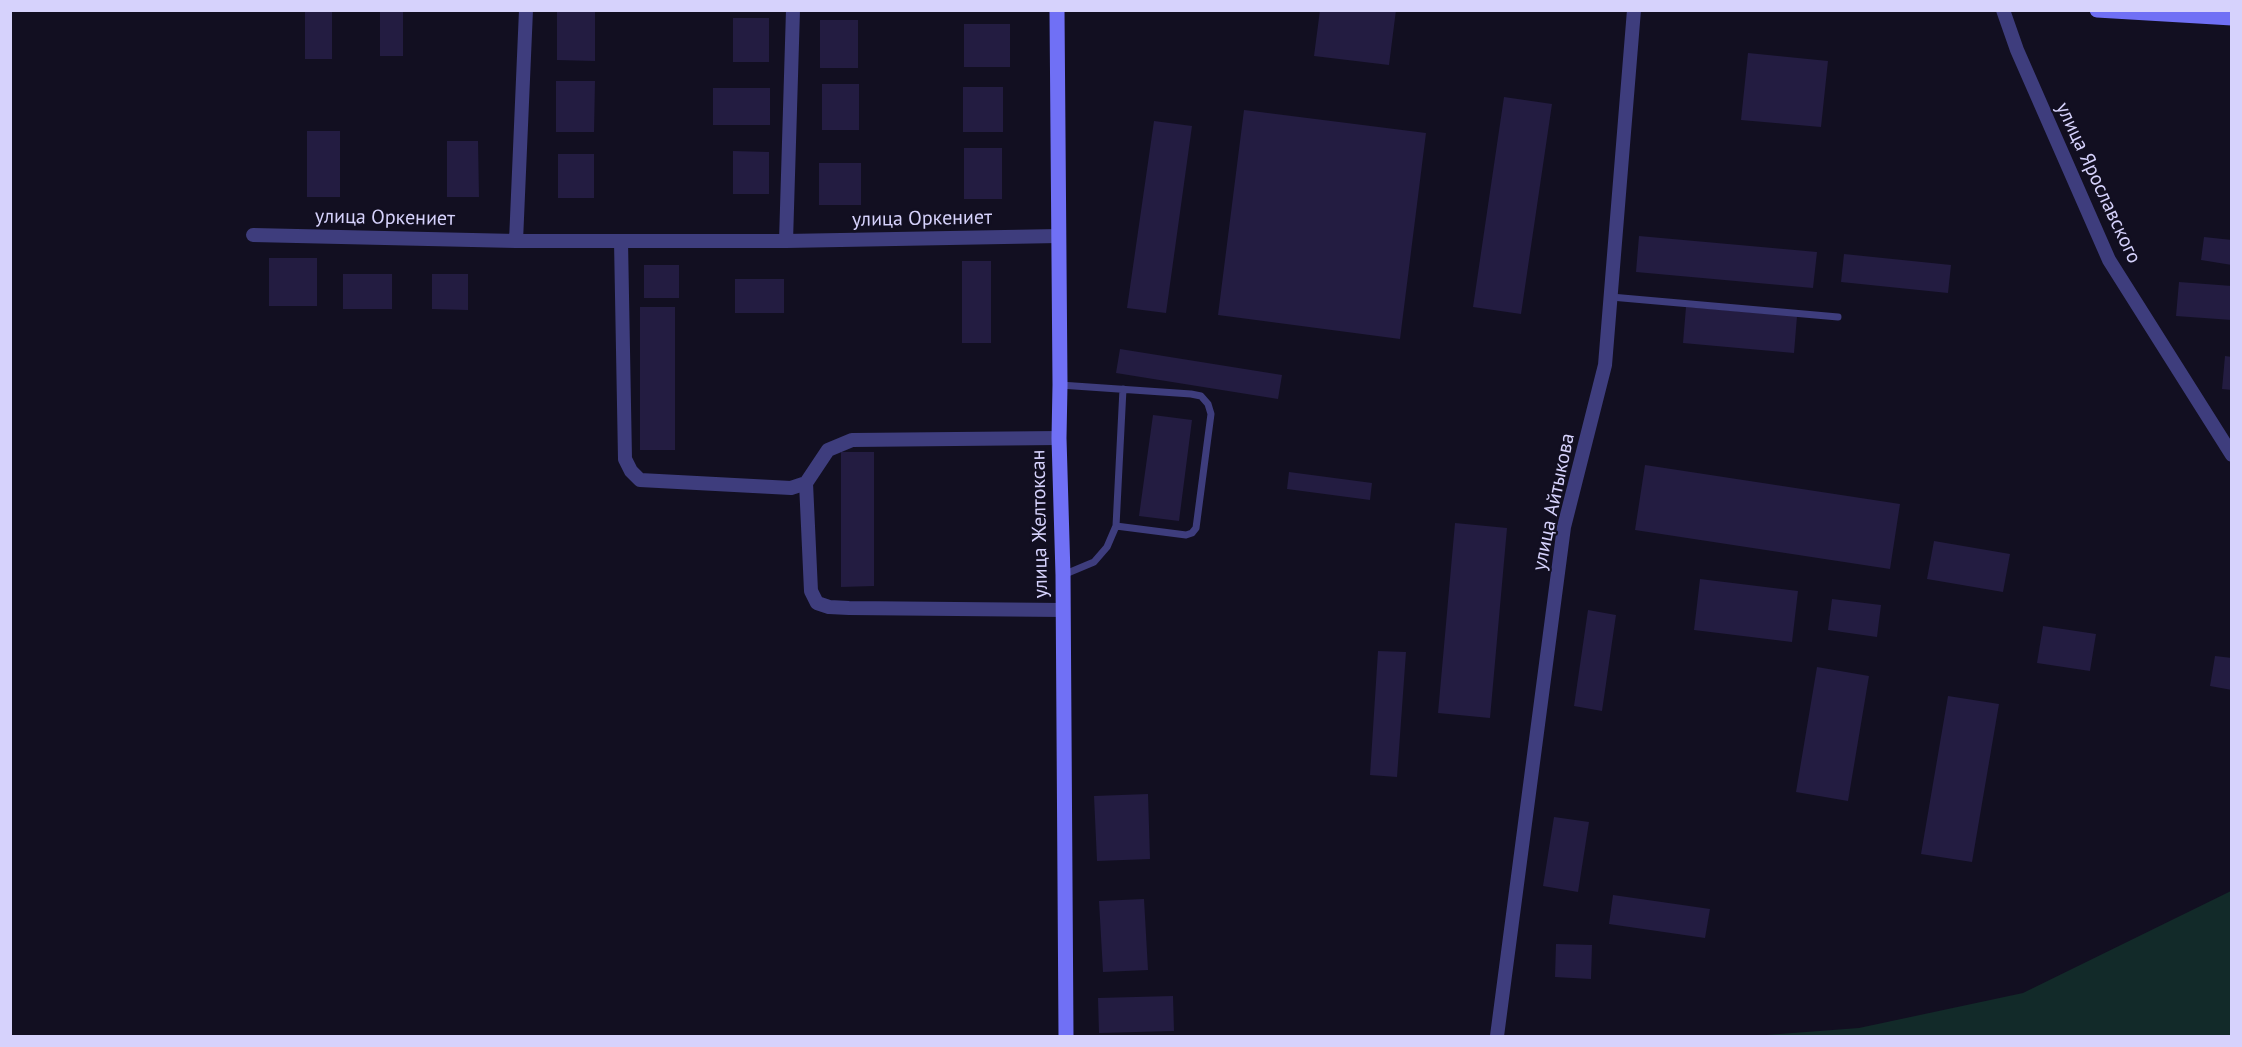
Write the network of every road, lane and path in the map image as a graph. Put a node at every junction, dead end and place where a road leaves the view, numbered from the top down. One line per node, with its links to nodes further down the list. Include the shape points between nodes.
1 (526, 10): 10 (street)
2 (793, 10): 12 (street)
3 (1057, 10): 9 (street, улица Желтоксан)
4 (1634, 10): 13 (street, улица Айтыкова)
5 (2003, 10): 18 (street, улица Ярославского, via 2109,260)
6 (2097, 10): 7 (street)
7 (2232, 18)
8 (253, 235): 10 (street, улица Оркениет)
9 (1059, 236): 12 (street, улица Оркениет); 15 (street, улица Желтоксан)
10 (516, 241): 11 (street, улица Оркениет)
11 (621, 241): 12 (street, улица Оркениет); 19 (street, via 625,459 631,471 640,480 780,488)
12 (786, 241)
13 (1611, 297): 14 (lane); 24 (street, улица Айтыкова, via 1605,366 1564,527)
14 (1838, 317)
15 (1060, 385): 16 (lane); 17 (street, улица Желтоксан)
16 (1124, 389): 20 (lane); 20 (lane, via 1200,396 1208,404 1210,414 1196,528 1192,533)
17 (1059, 438): 19 (street, via 852,440 828,450); 21 (street, улица Желтоксан)
18 (2232, 455)
19 (806, 483): 22 (street, via 811,591 817,603 849,608)
20 (1116, 526): 21 (lane, via 1107,547 1094,562)
21 (1063, 575): 22 (street, улица Желтоксан)
22 (1063, 610): 23 (street, улица Желтоксан)
23 (1066, 1036)
24 (1497, 1036)

